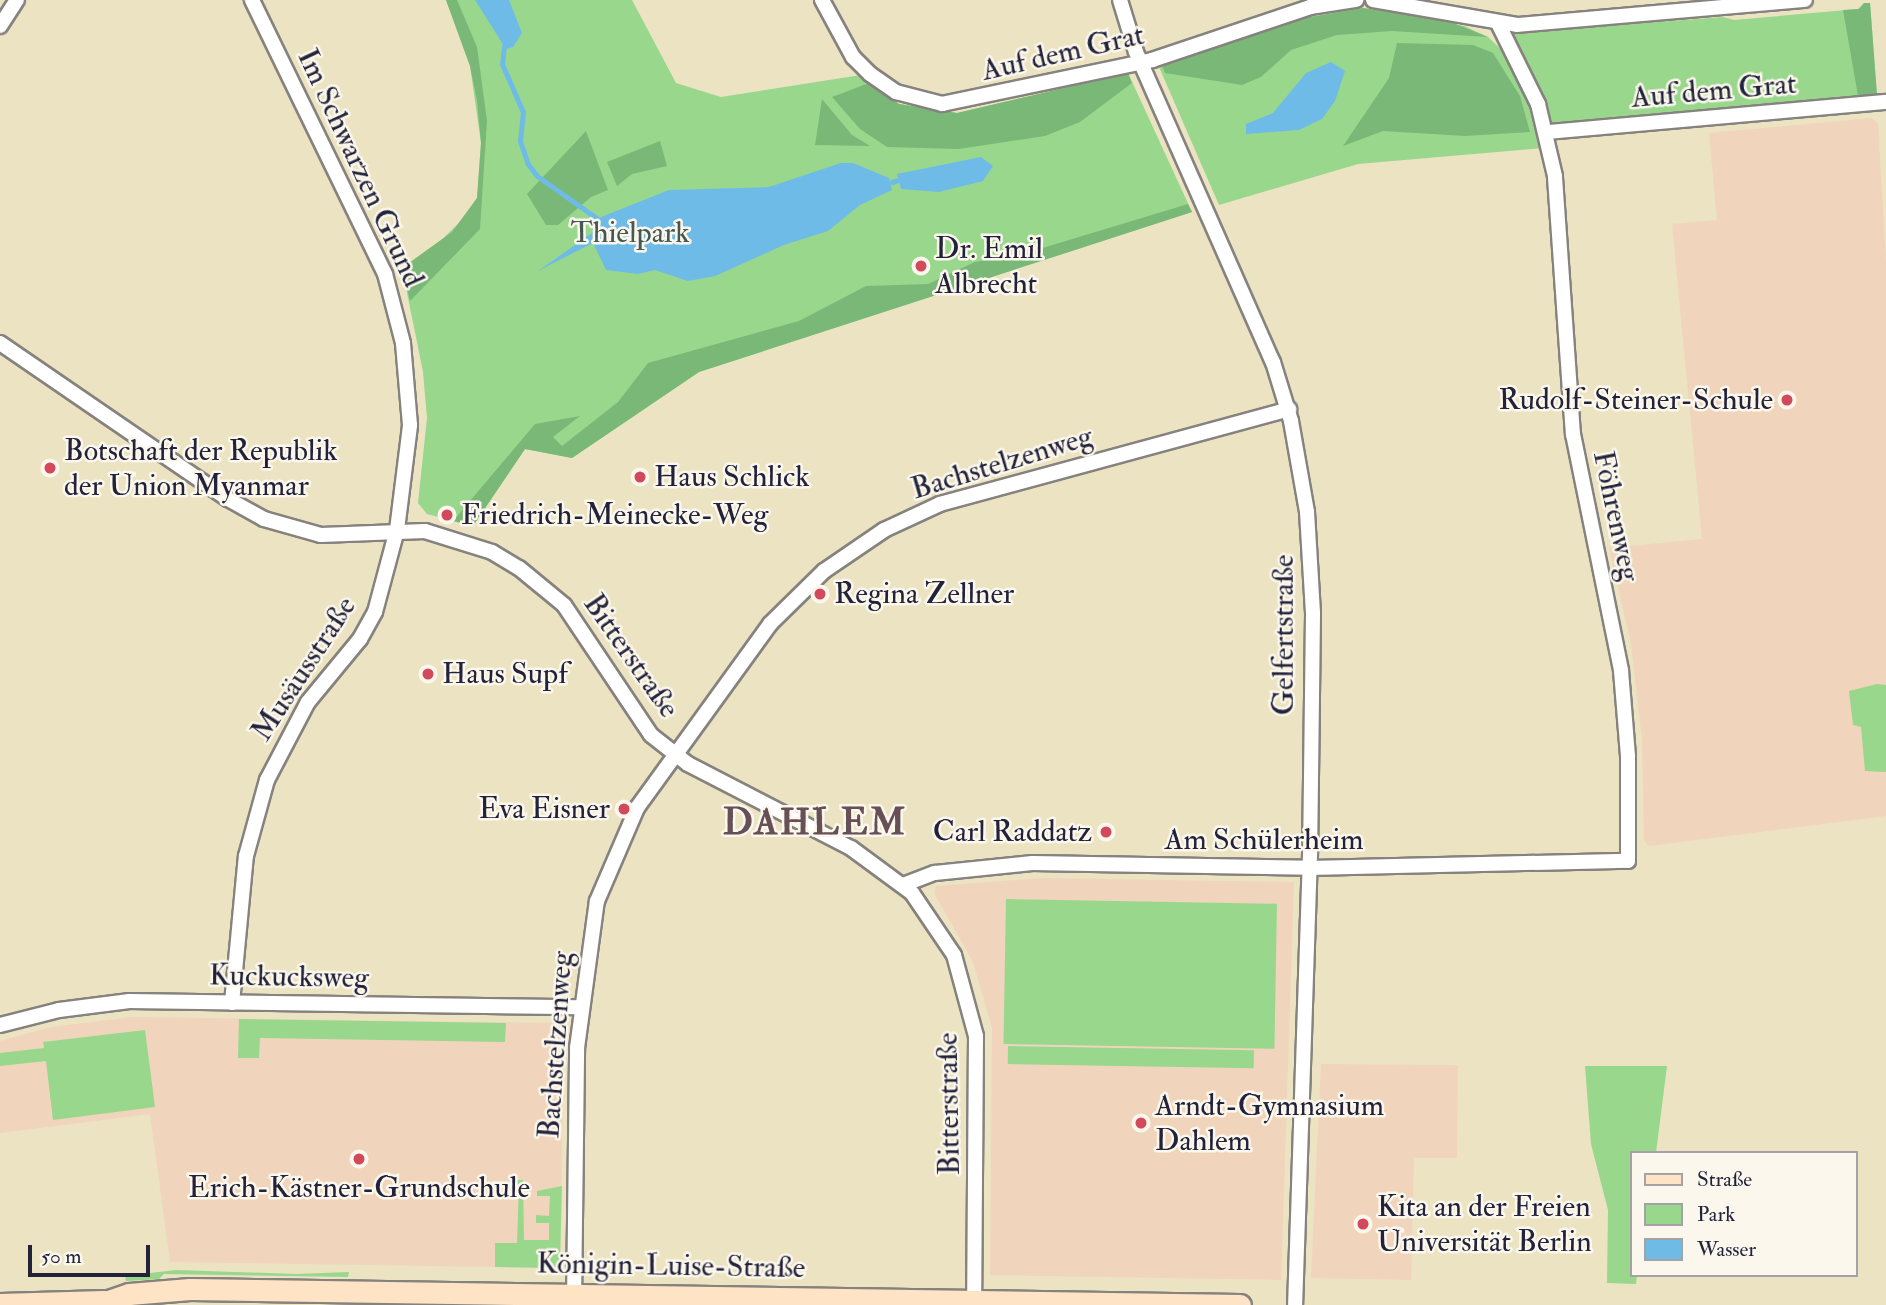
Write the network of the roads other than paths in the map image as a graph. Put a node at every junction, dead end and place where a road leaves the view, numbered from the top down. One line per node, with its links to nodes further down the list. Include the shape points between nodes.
1 (18, 0): 9 (street)
2 (252, 0): 15 (street, Im Schwarzen Grund, via 369,237 397,314 410,414)
3 (822, 0): 10 (street, Auf dem Grat, via 853,57 895,92 916,100 972,101)
4 (1120, 0): 10 (street, Gelfertstraße)
5 (1356, 0): 10 (street, Auf dem Grat, via 1310,7)
6 (1373, 0): 8 (street)
7 (1805, 0): 8 (street)
8 (1499, 25): 12 (street, Föhrenweg)
9 (0, 26)
10 (1141, 63): 14 (street, Gelfertstraße, via 1257,318)
11 (1886, 102): 12 (street, Auf dem Grat)
12 (1548, 132): 17 (street, Föhrenweg, via 1560,215 1573,435 1621,670)
13 (0, 343): 15 (street, Bitterstraße, via 264,519 321,535)
14 (1289, 410): 16 (street, Bachstelzenweg, via 997,486 940,504 884,530 824,571 770,624); 18 (street, Gelfertstraße, via 1312,561)
15 (397, 530): 16 (street, Bitterstraße, via 461,540 492,552 543,586 582,628 639,720); 20 (street, Musäusstraße, via 375,612 360,639 308,702 267,780 246,856)
16 (675, 754): 19 (street, Bitterstraße, via 851,848); 21 (street, Bachstelzenweg, via 615,852 597,901)
17 (1629, 861): 18 (street, Am Schülerheim)
18 (1309, 868): 19 (street, Am Schülerheim, via 1032,863 935,873); 30 (street, Gelfertstraße)
19 (904, 885): 24 (street, Bitterstraße, via 923,904 943,936 972,1010 979,1069)
20 (232, 1003): 21 (street, Kuckucksweg); 22 (street, Kuckucksweg, via 93,1004)
21 (579, 1007): 23 (street, Bachstelzenweg)
22 (0, 1026)
23 (574, 1300): 24 (main road, Königin-Luise-Straße); 25 (main road, Königin-Luise-Straße, via 190,1289 129,1294)
24 (974, 1301): 27 (main road, Königin-Luise-Straße)
25 (100, 1303): 26 (main road, Königin-Luise-Straße)
26 (0, 1304)
27 (1046, 1304): 28 (main road, Königin-Luise-Straße)
28 (1110, 1304): 29 (main road, Königin-Luise-Straße)
29 (1240, 1305)
30 (1295, 1305)

